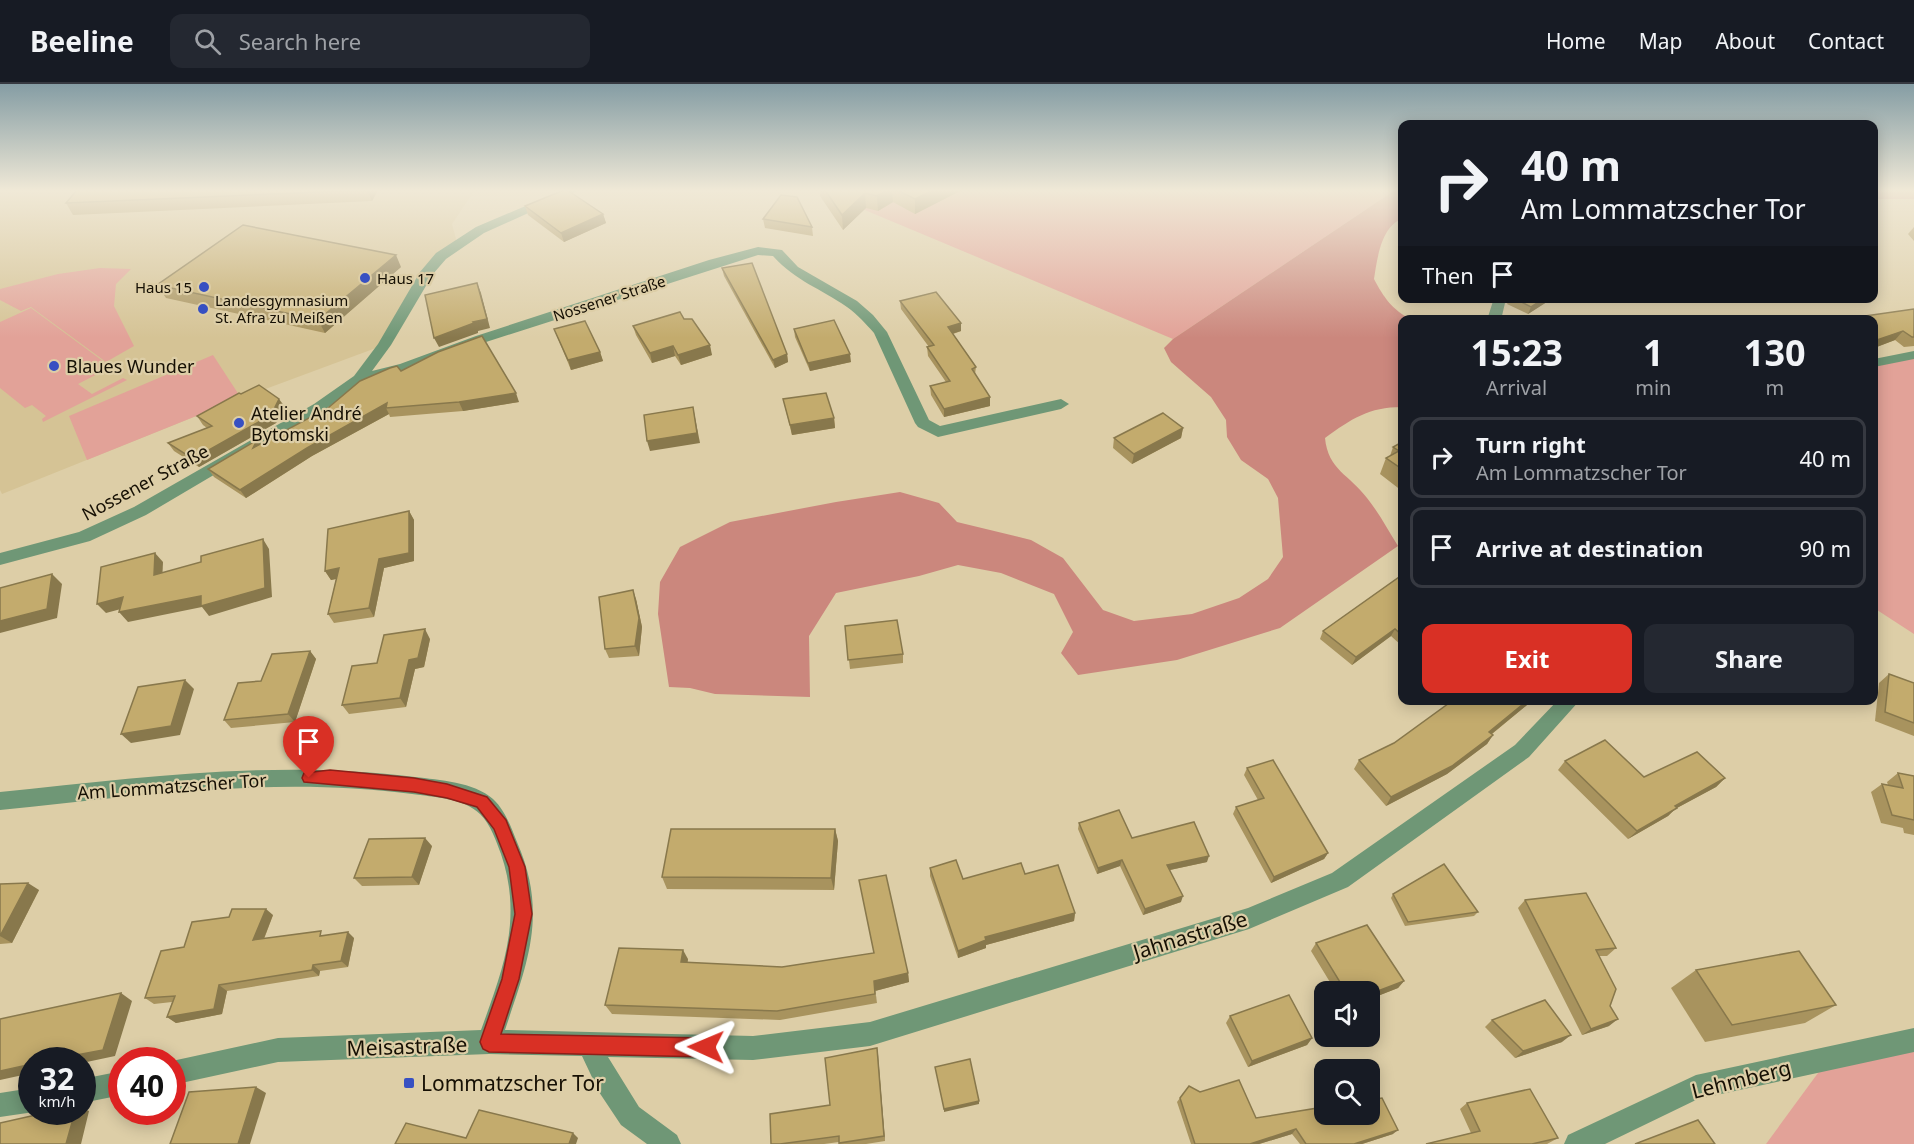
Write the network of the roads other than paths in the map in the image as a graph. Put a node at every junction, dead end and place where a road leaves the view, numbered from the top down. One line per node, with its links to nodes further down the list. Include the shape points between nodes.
1 (466, 239): 4 (street, Nossener Straße, via 441,256 428,272)
2 (1914, 355): 3 (street)
3 (1878, 362)
4 (359, 379): 5 (street, Nossener Straße, via 758,251 777,253 793,270 852,304 868,318 902,374 923,423 938,432); 6 (street, Nossener Straße, via 319,407 140,512 84,537)
5 (1061, 404)
6 (0, 559)
7 (1566, 705): 12 (street, Jahnastraße, via 1522,751 1340,880 1250,918 870,1034)
8 (0, 801): 10 (street, Am Lommatzscher Tor, via 209,780 330,777 414,785 482,802 500,825 517,867 523,914 511,979)
9 (1914, 1040): 17 (street, Lehmberg, via 1696,1087)
10 (489, 1042): 11 (street, Meisastraße); 13 (street, Meisastraße, via 278,1050)
11 (590, 1046): 12 (street, Meisastraße); 16 (street, via 630,1116)
12 (753, 1048)
13 (186, 1070)
14 (18, 1102): 15 (street)
15 (0, 1105)
16 (668, 1144)
17 (1577, 1144)

